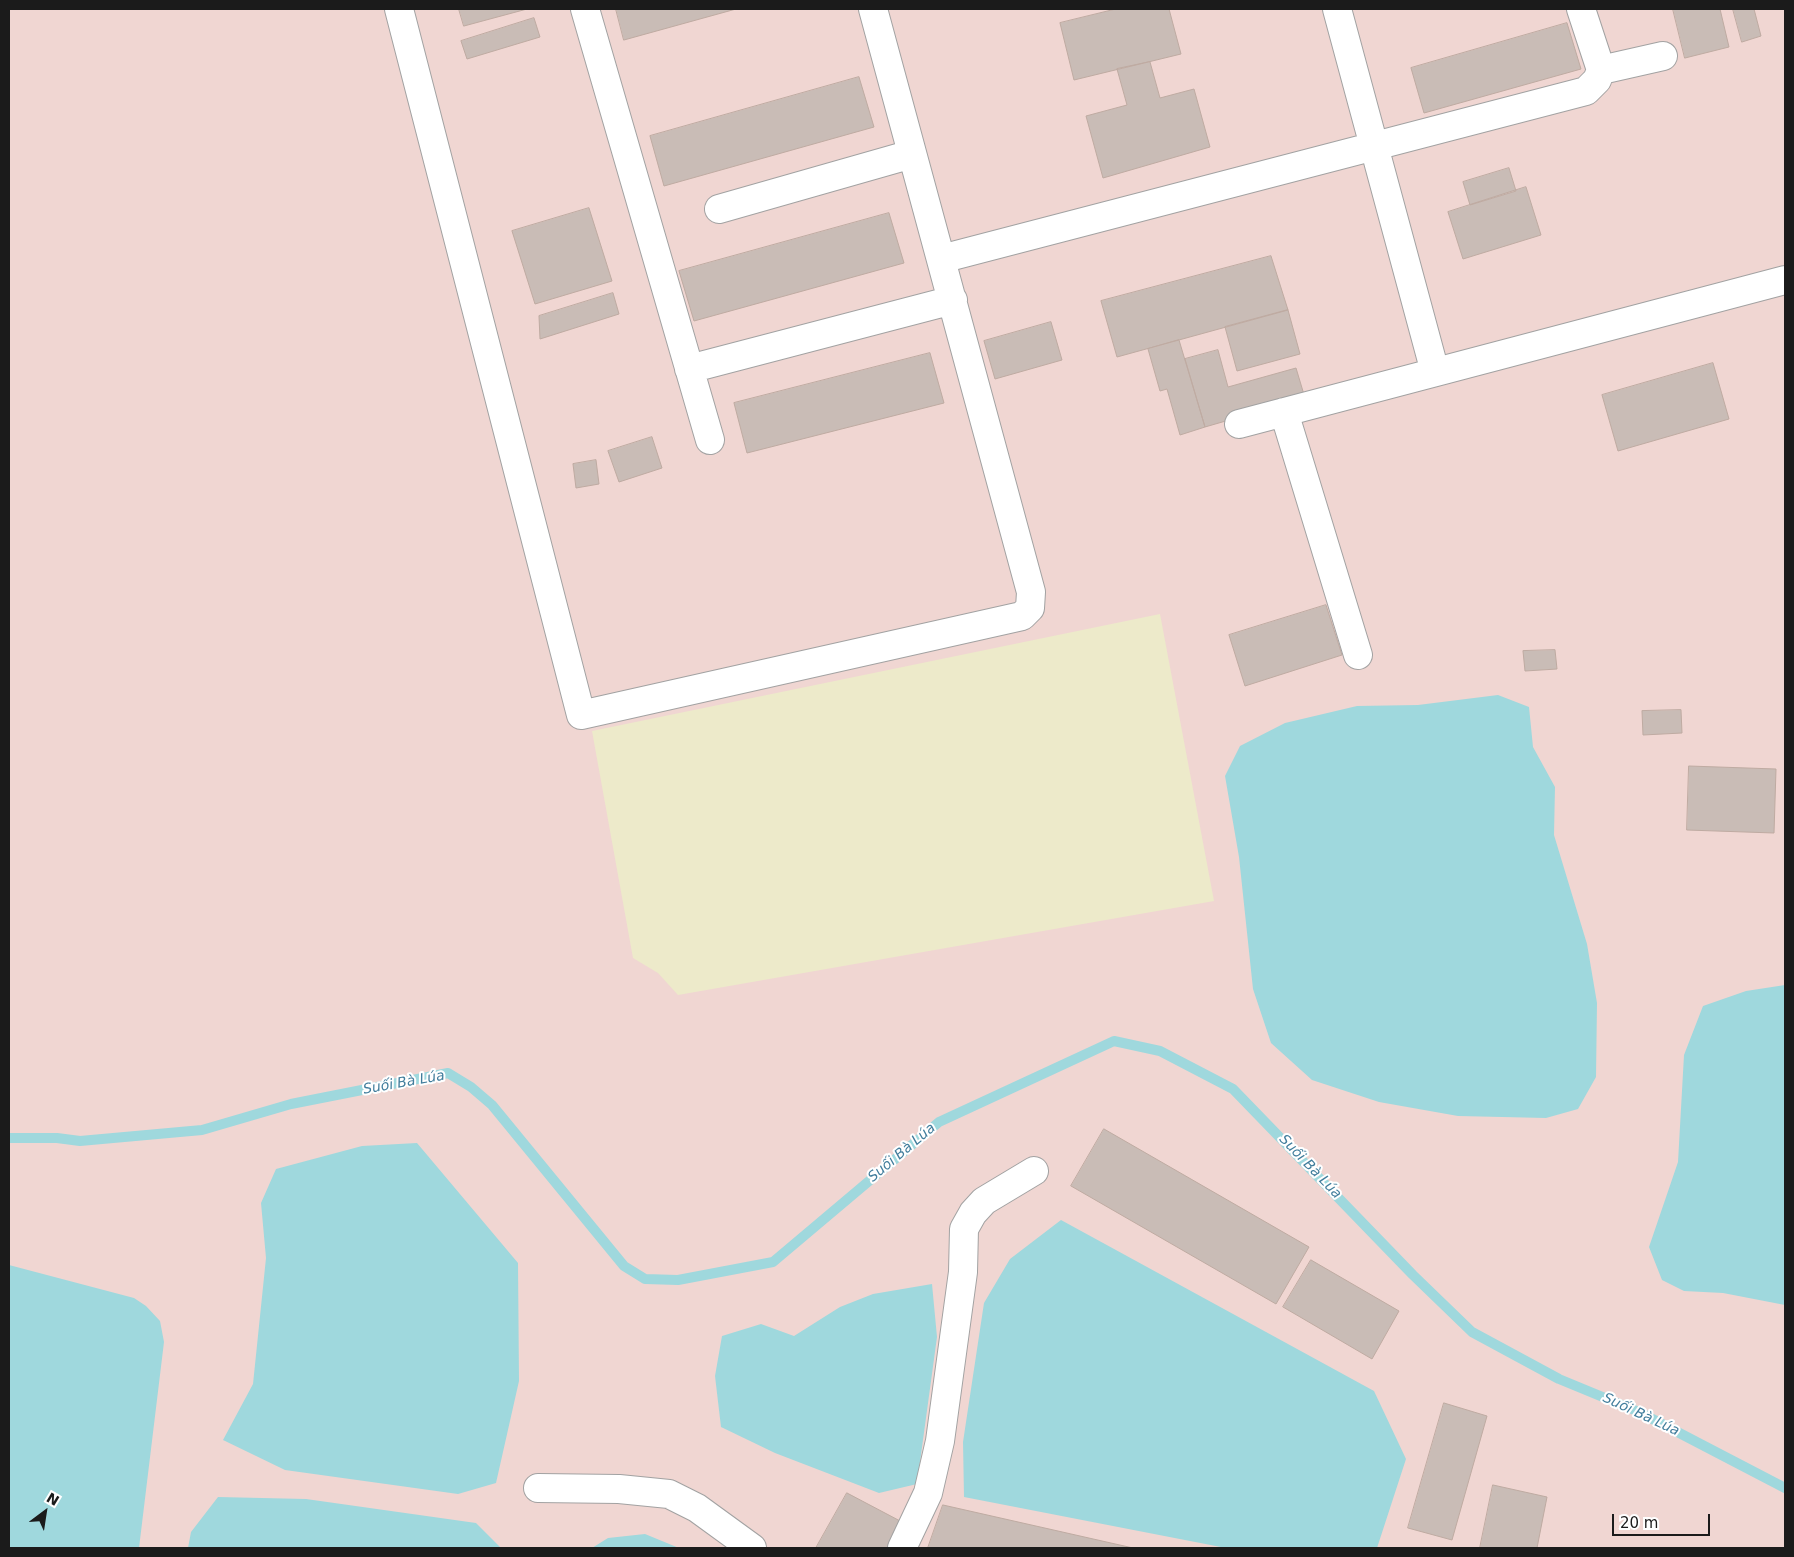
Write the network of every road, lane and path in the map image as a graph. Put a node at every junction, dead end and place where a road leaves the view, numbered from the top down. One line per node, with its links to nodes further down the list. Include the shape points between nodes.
1 (399, 9): 13 (street, via 581,715 1022,616 1030,608 1031,592)
2 (585, 9): 14 (street)
3 (873, 9): 9 (street)
4 (1337, 9): 8 (street)
5 (1581, 9): 7 (street)
6 (1662, 56): 7 (street)
7 (1601, 70): 8 (street, via 1597,80 1586,91)
8 (1374, 146): 11 (street); 15 (street)
9 (912, 154): 10 (street); 11 (street)
10 (719, 209)
11 (941, 259): 13 (street)
12 (1785, 280): 15 (street)
13 (953, 300): 14 (street)
14 (689, 369): 18 (street)
15 (1436, 372): 16 (street)
16 (1284, 412): 17 (street); 19 (street)
17 (1239, 424)
18 (710, 440)
19 (1358, 655)
20 (1034, 1171): 23 (street, via 984,1201 964,1229 963,1272 940,1441 928,1493)
21 (538, 1488): 22 (street, via 669,1494 697,1508)
22 (752, 1548)
23 (902, 1548)

